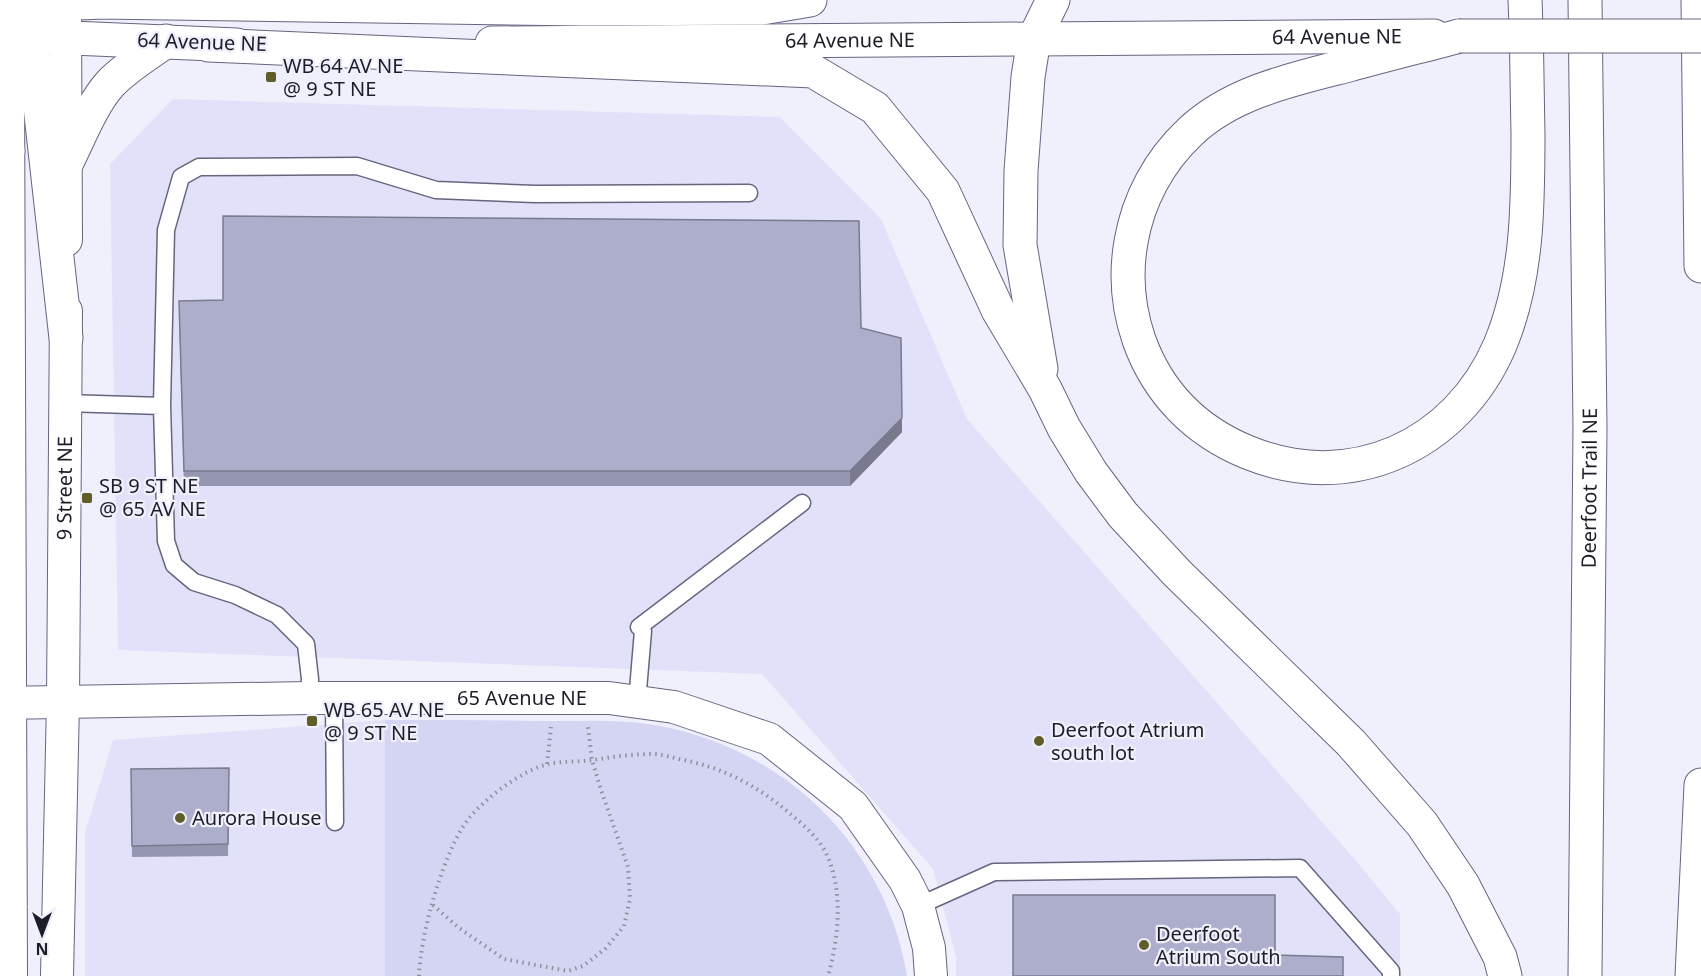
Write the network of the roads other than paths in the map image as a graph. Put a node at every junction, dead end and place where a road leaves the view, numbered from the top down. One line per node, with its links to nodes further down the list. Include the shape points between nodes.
1 (810, 0): 6 (main road, via 762,8 582,9 99,2)
2 (1053, 0): 10 (main road)
3 (1525, 0): 7 (main road, via 1528,192 1523,256 1510,317 1496,354 1474,392 1442,426 1421,440 1398,452 1346,466 1291,466 1261,458 1215,436 1164,390 1142,350 1129,305 1127,280 1133,228 1153,178 1191,131 1218,110 1253,93)
4 (1585, 0): 34 (main road, Deerfoot Trail NE, via 1590,439)
5 (1698, 0): 16 (main road)
6 (31, 13): 9 (main road, 64 Avenue NE); 13 (street, via 8,69); 17 (main road)
7 (1459, 36): 8 (main road, 64 Avenue NE, bridge); 10 (main road, 64 Avenue NE)
8 (1701, 36)
9 (65, 38): 11 (main road, 64 Avenue NE); 14 (street, 9 Street NE)
10 (1034, 39): 12 (main road, 64 Avenue NE); 18 (main road, via 1022,159 1020,245)
11 (166, 41): 12 (main road, 64 Avenue NE); 14 (main road, via 110,85)
12 (208, 45): 18 (main road, via 813,71 875,108 943,191 998,310)
13 (4, 143): 25 (street)
14 (67, 162): 17 (street, 9 Street NE)
15 (749, 193): 20 (lane, via 535,194 436,190 357,166 199,167 181,177 166,230)
16 (1701, 266)
17 (66, 338): 19 (street, 9 Street NE)
18 (1045, 389): 33 (main road, via 1069,437 1123,515 1351,743 1422,824 1463,885 1500,957)
19 (65, 403): 20 (lane); 23 (street, 9 Street NE)
20 (162, 406): 22 (lane, via 166,540 174,565 194,582 236,595 278,615 306,644 310,679)
21 (802, 503): 24 (lane, via 641,629)
22 (322, 698): 23 (street, 65 Avenue NE); 24 (street, 65 Avenue NE, via 609,698); 27 (lane)
23 (63, 702): 25 (street, 65 Avenue NE); 30 (street, 9 Street NE)
24 (637, 702): 28 (street, 65 Avenue NE, via 674,707 769,739 853,806)
25 (5, 704): 29 (street)
26 (1701, 785): 35 (main road)
27 (335, 822)
28 (912, 893): 31 (street, via 929,948); 32 (lane, via 994,872 1300,868 1391,971)
29 (11, 976)
30 (57, 976)
31 (931, 976)
32 (1391, 976)
33 (1505, 976)
34 (1585, 976)
35 (1692, 976)

